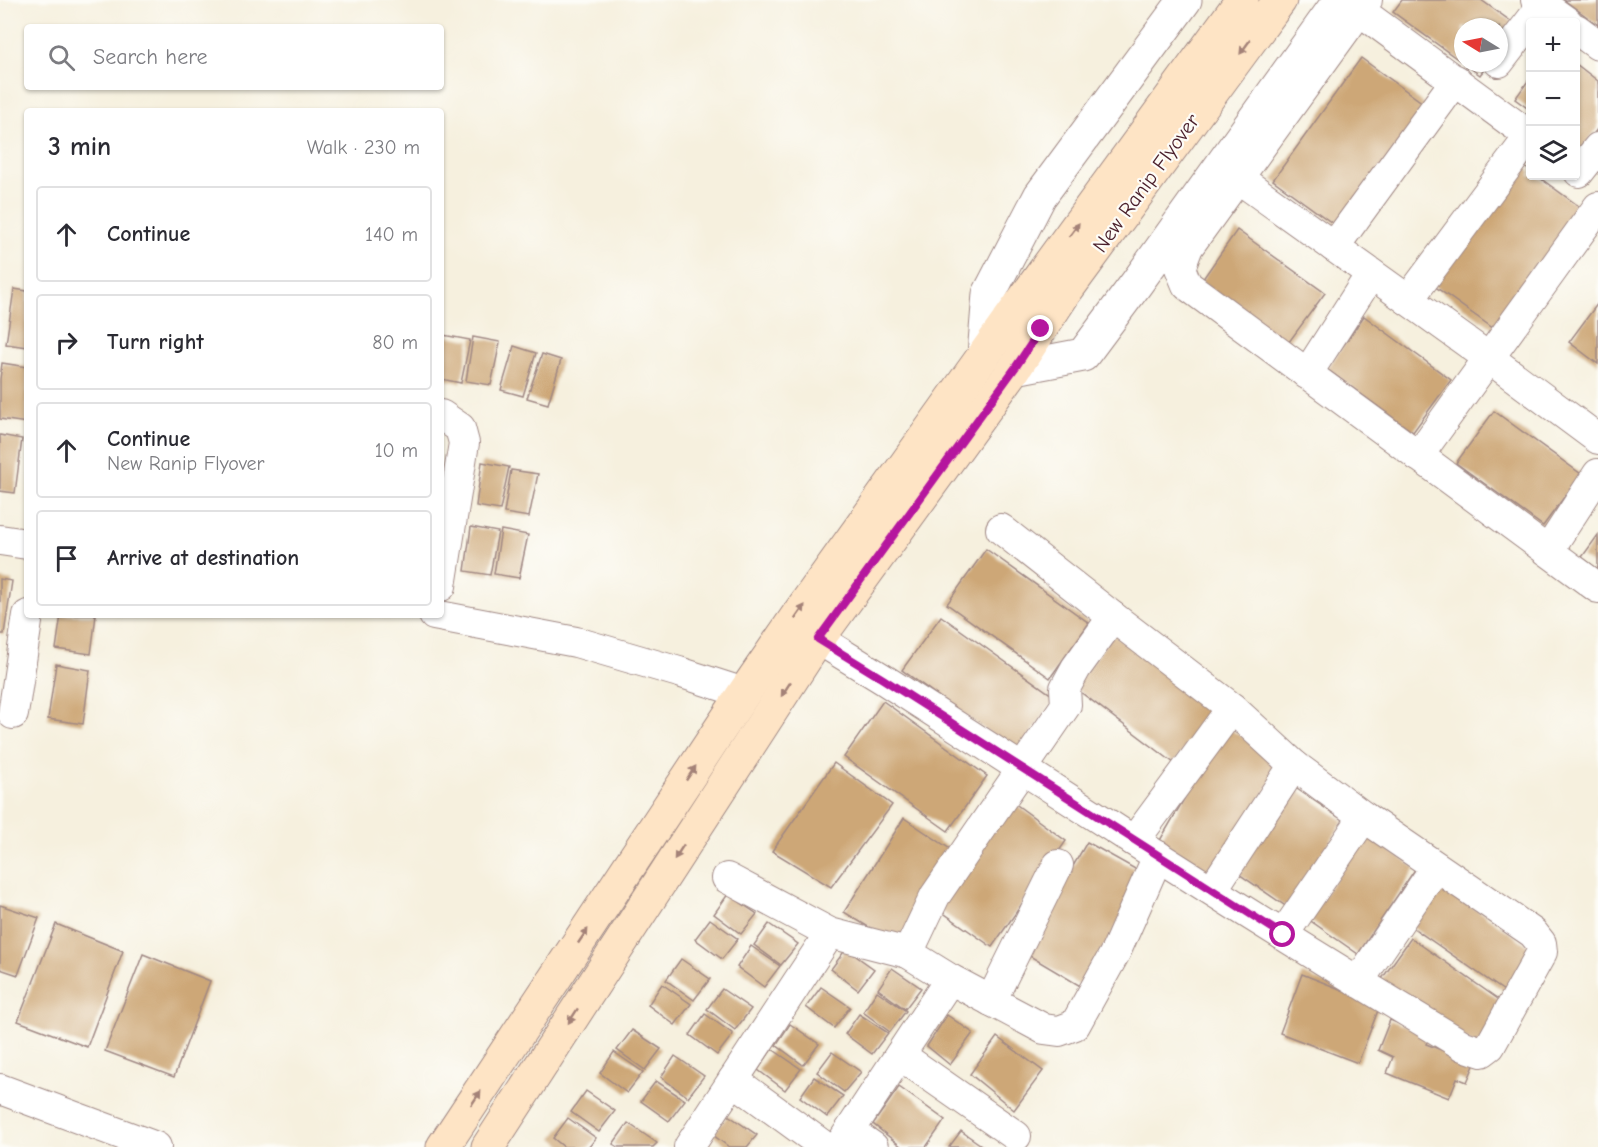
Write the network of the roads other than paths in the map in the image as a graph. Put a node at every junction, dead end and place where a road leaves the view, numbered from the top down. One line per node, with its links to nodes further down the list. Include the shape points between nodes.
1 (1185, 0): 21 (street, via 1040,196 989,294)
2 (1242, 0): 19 (main road, New Ranip Flyover, one-way to 2)
3 (1280, 0): 19 (main road, New Ranip Flyover, one-way to 19)
4 (1352, 4): 10 (street); 14 (street)
5 (1549, 9): 8 (street)
6 (1580, 32): 7 (street)
7 (1598, 45)
8 (1508, 53)
9 (1486, 72): 10 (street)
10 (1465, 87): 11 (street); 17 (street)
11 (1526, 133)
12 (1526, 141): 20 (street)
13 (1598, 148): 15 (street)
14 (1227, 171): 17 (street); 23 (street, via 1083,355); 24 (street, via 1180,267 1187,285)
15 (1584, 175)
16 (1598, 207): 22 (street)
17 (1334, 248): 18 (street)
18 (1371, 274): 20 (street); 24 (street)
19 (1052, 284): 21 (main road, New Ranip Flyover); 23 (main road, New Ranip Flyover)
20 (1408, 300): 22 (street)
21 (984, 354): 39 (main road, New Ranip Flyover, one-way to 21)
22 (1489, 358): 26 (street); 27 (street)
23 (1015, 368): 38 (main road, New Ranip Flyover)
24 (1307, 374): 27 (street)
25 (444, 417): 33 (street, via 460,428 464,443)
26 (1598, 439)
27 (1418, 456): 32 (street)
28 (1598, 474): 32 (street)
29 (1001, 529): 36 (street)
30 (0, 540): 31 (street)
31 (24, 544)
32 (1548, 551): 34 (street)
33 (444, 567)
34 (1598, 588)
35 (444, 617): 39 (street, via 576,642)
36 (1113, 617): 40 (street); 43 (street, via 1076,668 1065,688 1066,705)
37 (28, 618): 41 (street)
38 (818, 639): 43 (street); 63 (main road, New Ranip Flyover, one-way to 63)
39 (744, 693): 62 (main road, New Ranip Flyover, one-way to 39)
40 (1232, 708): 42 (street); 45 (street)
41 (13, 714)
42 (1294, 765): 44 (street); 49 (street)
43 (1022, 769): 45 (street); 52 (street, via 935,896)
44 (1364, 817): 47 (street); 51 (street)
45 (1146, 849): 49 (street); 55 (street, via 1116,951 1075,1025 1059,1031 1044,1029)
46 (1058, 865): 55 (street)
47 (1436, 867): 54 (street); 54 (street, via 1542,943 1542,952 1490,1046 1482,1052 1464,1046)
48 (727, 878): 50 (street)
49 (1212, 891): 51 (street)
50 (830, 933): 52 (street); 57 (street)
51 (1283, 935): 54 (street)
52 (908, 953): 53 (street)
53 (950, 979): 55 (street); 56 (street)
54 (1358, 982)
55 (991, 1001)
56 (900, 1055): 59 (street); 60 (street)
57 (733, 1080): 64 (street); 65 (street)
58 (0, 1089): 61 (street)
59 (1016, 1136)
60 (854, 1142)
61 (156, 1147)
62 (443, 1147)
63 (488, 1147)
64 (689, 1147)
65 (825, 1147)

